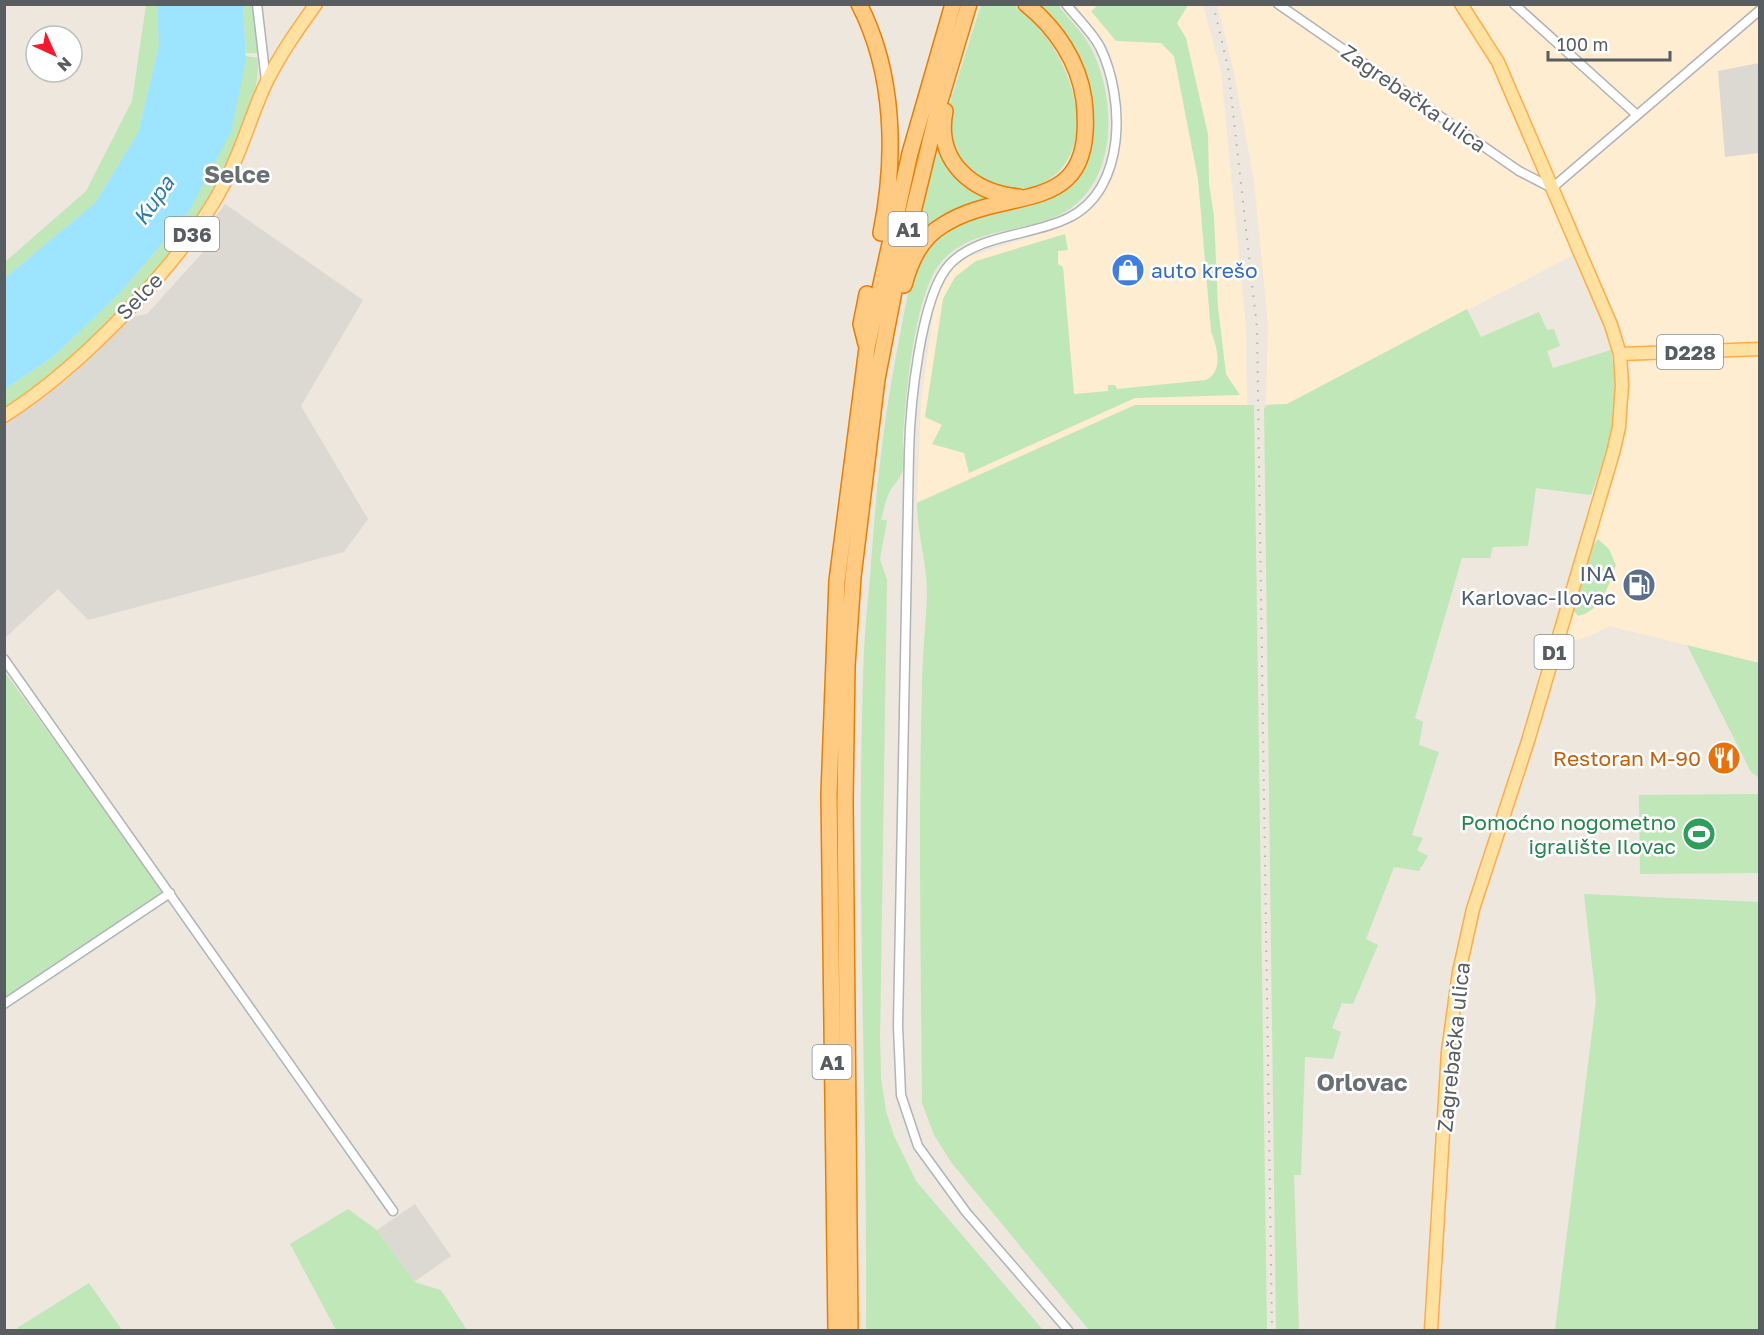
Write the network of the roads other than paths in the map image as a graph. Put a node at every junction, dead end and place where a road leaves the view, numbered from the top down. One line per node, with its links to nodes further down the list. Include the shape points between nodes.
1 (257, 4): 13 (street)
2 (316, 4): 13 (main road, Selce / D36, via 290,39)
3 (859, 4): 17 (highway, via 880,63 891,126 886,201 861,324)
4 (953, 4): 12 (highway, A1)
5 (969, 4): 12 (highway, A1)
6 (1026, 4): 16 (highway, via 1047,22 1067,51 1082,90 1086,118 1083,149 1074,168 1054,188)
7 (1066, 4): 28 (street, via 1096,40 1109,72 1115,118 1111,165 1097,194 1073,216 973,249 951,263 939,278 929,307 916,378 909,439 898,1026 901,1095 918,1146 938,1177)
8 (1278, 4): 15 (street, Zagrebačka ulica, via 1519,171)
9 (1461, 4): 15 (main road, Zagrebačka ulica / D1, via 1498,62)
10 (1514, 4): 14 (street)
11 (1760, 10): 14 (street)
12 (939, 78): 16 (highway, via 950,93 943,128 955,166 963,176 988,191); 17 (highway, A1, via 892,227); 20 (highway, A1)
13 (267, 82): 21 (main road, Selce / D36, via 226,180 164,271 70,367)
14 (1637, 115): 15 (street)
15 (1552, 188): 19 (main road, Zagrebačka ulica / D1, via 1602,301)
16 (1031, 197): 20 (highway, via 957,218 921,245 908,273 890,357)
17 (867, 348): 26 (highway, A1, via 844,506 832,660 830,937)
18 (1760, 349): 19 (main road, D228)
19 (1620, 354): 29 (main road, Zagrebačka ulica / D1, via 1621,401 1613,453 1528,741 1473,909 1459,972 1448,1051)
20 (878, 379): 27 (highway, A1, via 860,511 848,666)
21 (4, 416)
22 (4, 659): 23 (street)
23 (170, 892): 24 (street); 25 (street)
24 (4, 1004)
25 (393, 1210)
26 (836, 1330)
27 (850, 1330)
28 (1068, 1330)
29 (1431, 1330)

